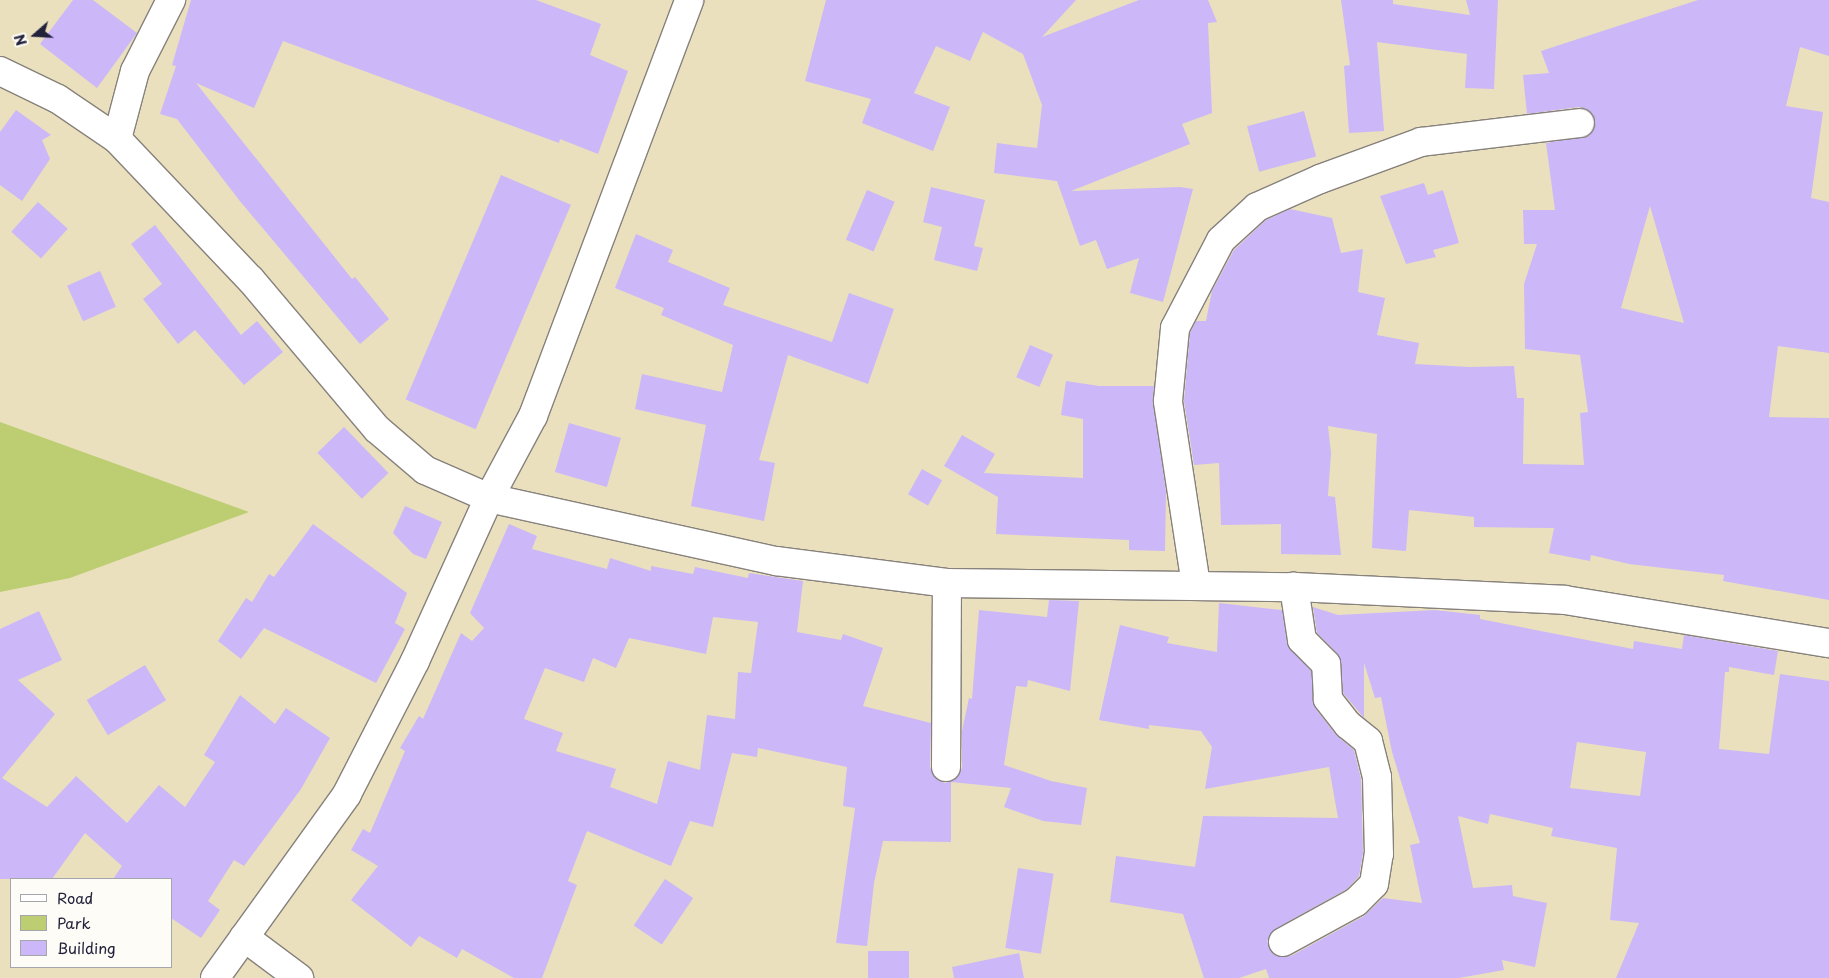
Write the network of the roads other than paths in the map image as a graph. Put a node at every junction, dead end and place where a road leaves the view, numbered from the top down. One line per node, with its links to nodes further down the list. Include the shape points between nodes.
1 (171, 0): 5 (street, via 135,71)
2 (689, 0): 6 (street, via 533,416)
3 (0, 71): 5 (street, via 58,99)
4 (1580, 122): 8 (street, via 1421,142 1320,179 1257,207 1221,240 1176,328 1168,401)
5 (117, 139): 6 (street, via 251,280 377,429 425,470)
6 (489, 498): 7 (street, via 776,561); 12 (street, via 415,661 347,794)
7 (947, 583): 8 (street); 11 (street)
8 (1196, 585): 9 (street)
9 (1294, 587): 10 (street, via 1565,600); 13 (street, via 1302,640 1326,664 1328,700 1368,741 1377,777 1379,854 1374,884 1356,902)
10 (1829, 643)
11 (946, 767)
12 (244, 937): 14 (street); 15 (street)
13 (1283, 942)
14 (215, 978)
15 (299, 978)

